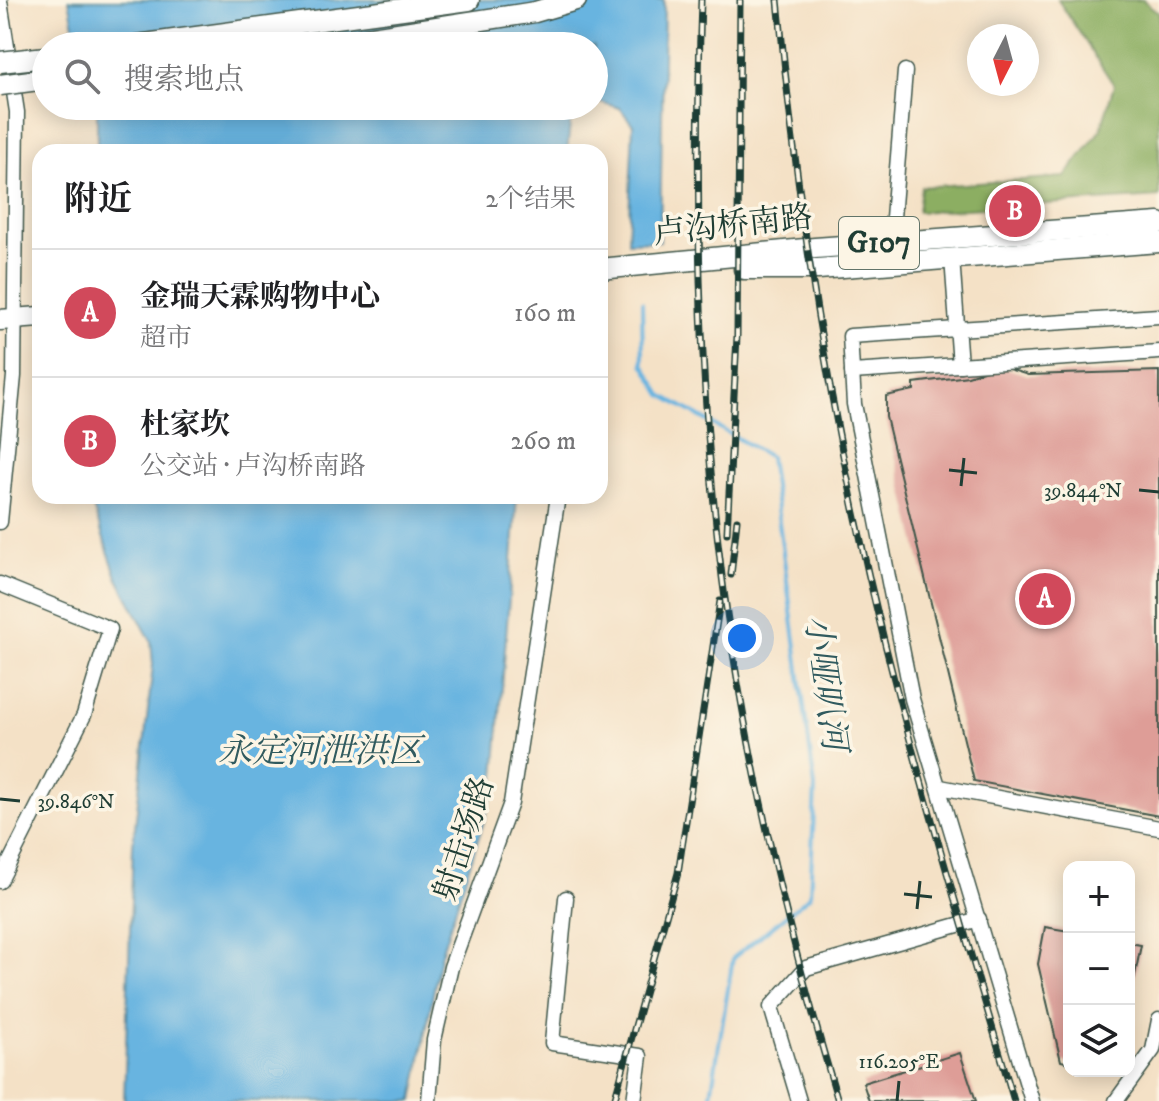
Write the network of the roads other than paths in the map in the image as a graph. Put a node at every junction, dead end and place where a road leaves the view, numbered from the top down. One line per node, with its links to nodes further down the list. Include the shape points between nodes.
1 (469, 0): 4 (highway)
2 (576, 0): 5 (highway, via 535,12)
3 (0, 1): 18 (street, via 17,112)
4 (233, 32)
5 (404, 32)
6 (32, 59): 7 (highway, bridge)
7 (0, 62)
8 (905, 71): 12 (street)
9 (32, 81): 10 (highway, bridge)
10 (0, 85)
11 (1159, 223): 12 (highway, 卢沟桥南路 / G107)
12 (891, 242): 15 (highway, 卢沟桥南路 / G107)
13 (1159, 242): 14 (highway, 卢沟桥南路 / G107)
14 (952, 258): 16 (highway, 卢沟桥南路 / G107); 21 (street)
15 (608, 268)
16 (608, 277)
17 (32, 309): 18 (highway)
18 (7, 313): 19 (highway); 25 (street)
19 (32, 316)
20 (1159, 316): 21 (street)
21 (957, 329): 23 (street); 24 (street, via 850,336)
22 (1159, 352): 23 (street)
23 (960, 365): 24 (street)
24 (852, 372): 29 (street, via 912,699)
25 (6, 391): 27 (street)
26 (557, 504): 35 (street, 射击场路, via 511,803 451,967 434,1040)
27 (0, 522)
28 (0, 584): 31 (street, via 110,629 84,715)
29 (940, 787): 30 (street); 33 (street)
30 (1159, 828)
31 (0, 881)
32 (566, 898): 36 (street, via 552,1043 640,1056)
33 (979, 919): 37 (street, via 806,968 771,1007); 38 (street)
34 (1159, 1020): 39 (street, via 1153,1050)
35 (429, 1101)
36 (634, 1101)
37 (799, 1101)
38 (1032, 1101)
39 (1116, 1101)

